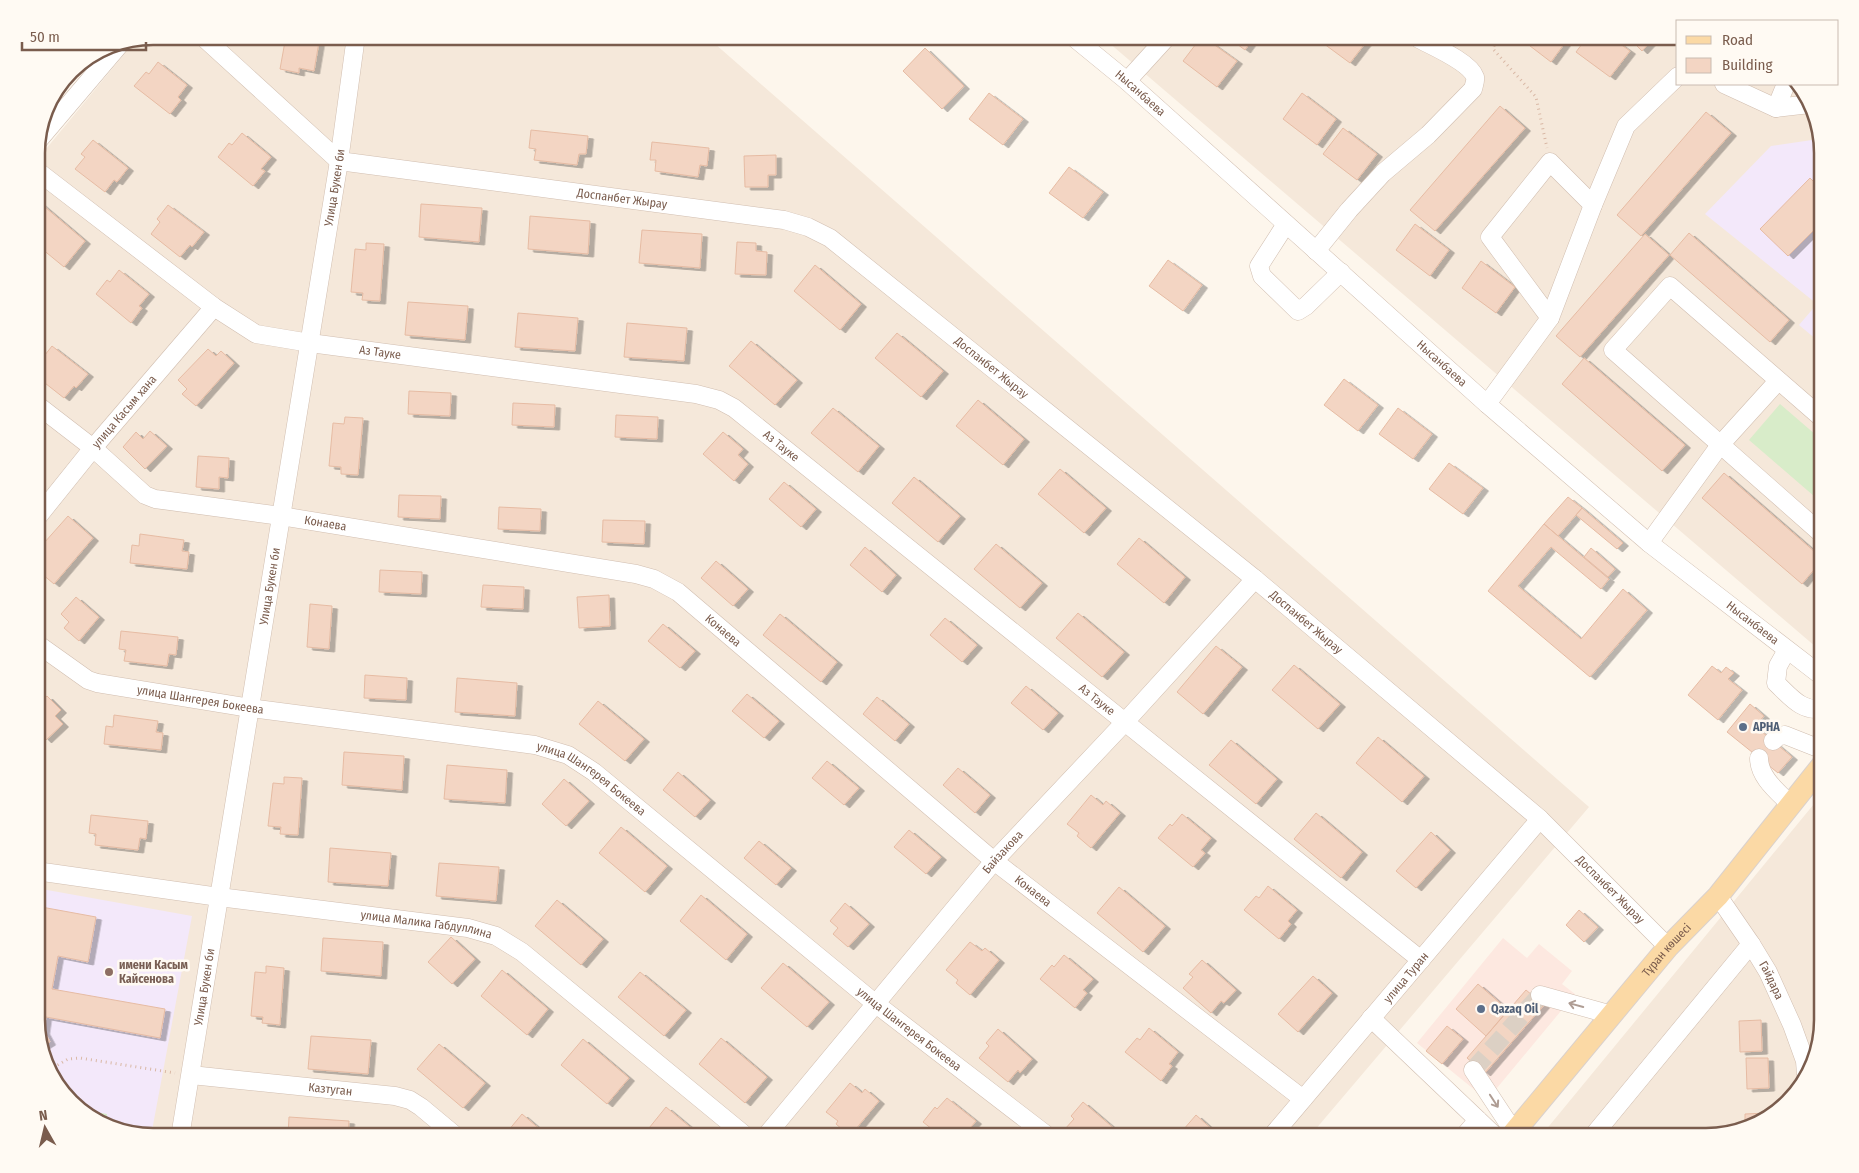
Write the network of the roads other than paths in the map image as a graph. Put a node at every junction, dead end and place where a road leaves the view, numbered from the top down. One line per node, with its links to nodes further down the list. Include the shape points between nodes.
1 (212, 45): 14 (street)
2 (355, 45): 14 (street, Улица Букен би)
3 (1083, 45): 8 (street, Нысанбаева)
4 (1160, 45): 8 (street)
5 (1431, 45): 18 (street, via 1471,70 1476,78 1473,88 1428,135 1383,173)
6 (88, 68): 13 (street)
7 (1676, 78): 16 (street, via 1626,126)
8 (1127, 81): 17 (street, Нысанбаева)
9 (1726, 85): 12 (street)
10 (1786, 85): 12 (street)
11 (1803, 105): 12 (street)
12 (1776, 108)
13 (49, 124)
14 (339, 161): 22 (street, Улица Букен би); 33 (street, Доспанбет Жырау, via 784,220 808,227 830,238)
15 (45, 177): 20 (street, Аз Тауке)
16 (1593, 204): 21 (street); 21 (street, via 1550,162 1490,237)
17 (1286, 224): 18 (street, Нысанбаева); 19 (street, via 1259,266 1262,276 1298,311)
18 (1316, 251): 19 (street, Нысанбаева)
19 (1340, 272): 24 (street, Нысанбаева)
20 (214, 307): 22 (street, Аз Тауке, via 256,334); 28 (street, улица Касым хана)
21 (1550, 318): 24 (street)
22 (310, 343): 30 (street, Улица Букен би); 39 (street, Аз Тауке, via 696,394 719,400 734,408)
23 (1778, 381): 26 (street); 27 (street); 27 (street, via 1670,286 1613,350)
24 (1487, 404): 32 (street, Нысанбаева)
25 (45, 411): 28 (street, Конаева)
26 (1814, 411)
27 (1720, 445): 31 (street); 32 (street)
28 (93, 448): 29 (street, улица Касым хана); 30 (street, Конаева, via 146,495 155,499)
29 (45, 508)
30 (281, 516): 37 (street, Улица Букен би); 46 (street, Конаева, via 654,579 678,592)
31 (1814, 527)
32 (1649, 543): 35 (street, Нысанбаева)
33 (1255, 579): 39 (street, Байзакова); 45 (street, Доспанбет Жырау)
34 (45, 649): 37 (street, улица Шангерея Бокеева, via 97,683)
35 (1788, 650): 36 (street, Нысанбаева); 38 (street, via 1778,666 1776,683 1800,706)
36 (1814, 670)
37 (250, 708): 49 (street, Улица Букен би); 54 (street, улица Шангерея Бокеева, via 535,745 568,756 594,772)
38 (1814, 710)
39 (1124, 723): 46 (street, Байзакова); 52 (street, Аз Тауке)
40 (1772, 741): 41 (street, via 1786,735)
41 (1814, 746)
42 (1759, 758): 44 (street, via 1759,768)
43 (1814, 775): 44 (main road, Тұран көшесі)
44 (1790, 804): 48 (main road, Тұран көшесі)
45 (1540, 819): 51 (street, Доспанбет Жырау); 52 (street, улица Туран)
46 (994, 861): 54 (street, Байзакова); 60 (street, Конаева)
47 (45, 872): 49 (street, улица Малика Габдуллина)
48 (1718, 896): 50 (street, Гайдара); 51 (main road, Тұран көшесі)
49 (219, 897): 59 (street, Улица Букен би); 64 (street, улица Малика Габдуллина, via 468,928 496,936 522,952)
50 (1751, 944): 57 (street, Гайдара, via 1768,972); 72 (street)
51 (1668, 947): 55 (main road, Тұран көшесі)
52 (1421, 960): 56 (street, улица Туран)
53 (1540, 995): 55 (street, one-way to 53)
54 (876, 1004): 65 (street, Байзакова); 66 (street, улица Шангерея Бокеева)
55 (1612, 1015): 71 (main road, Тұран көшесі)
56 (1372, 1018): 60 (street, улица Туран); 61 (street)
57 (1805, 1063)
58 (1473, 1070): 70 (street, one-way to 70)
59 (191, 1075): 62 (street, Улица Букен би); 63 (street, Казтуган, via 395,1096 410,1100)
60 (1303, 1098): 67 (street, улица Туран)
61 (1478, 1120): 68 (street); 69 (street)
62 (182, 1128)
63 (446, 1128)
64 (735, 1128)
65 (773, 1128)
66 (1037, 1128)
67 (1278, 1128)
68 (1471, 1128)
69 (1493, 1128)
70 (1502, 1128)
71 (1512, 1128)
72 (1599, 1128)

